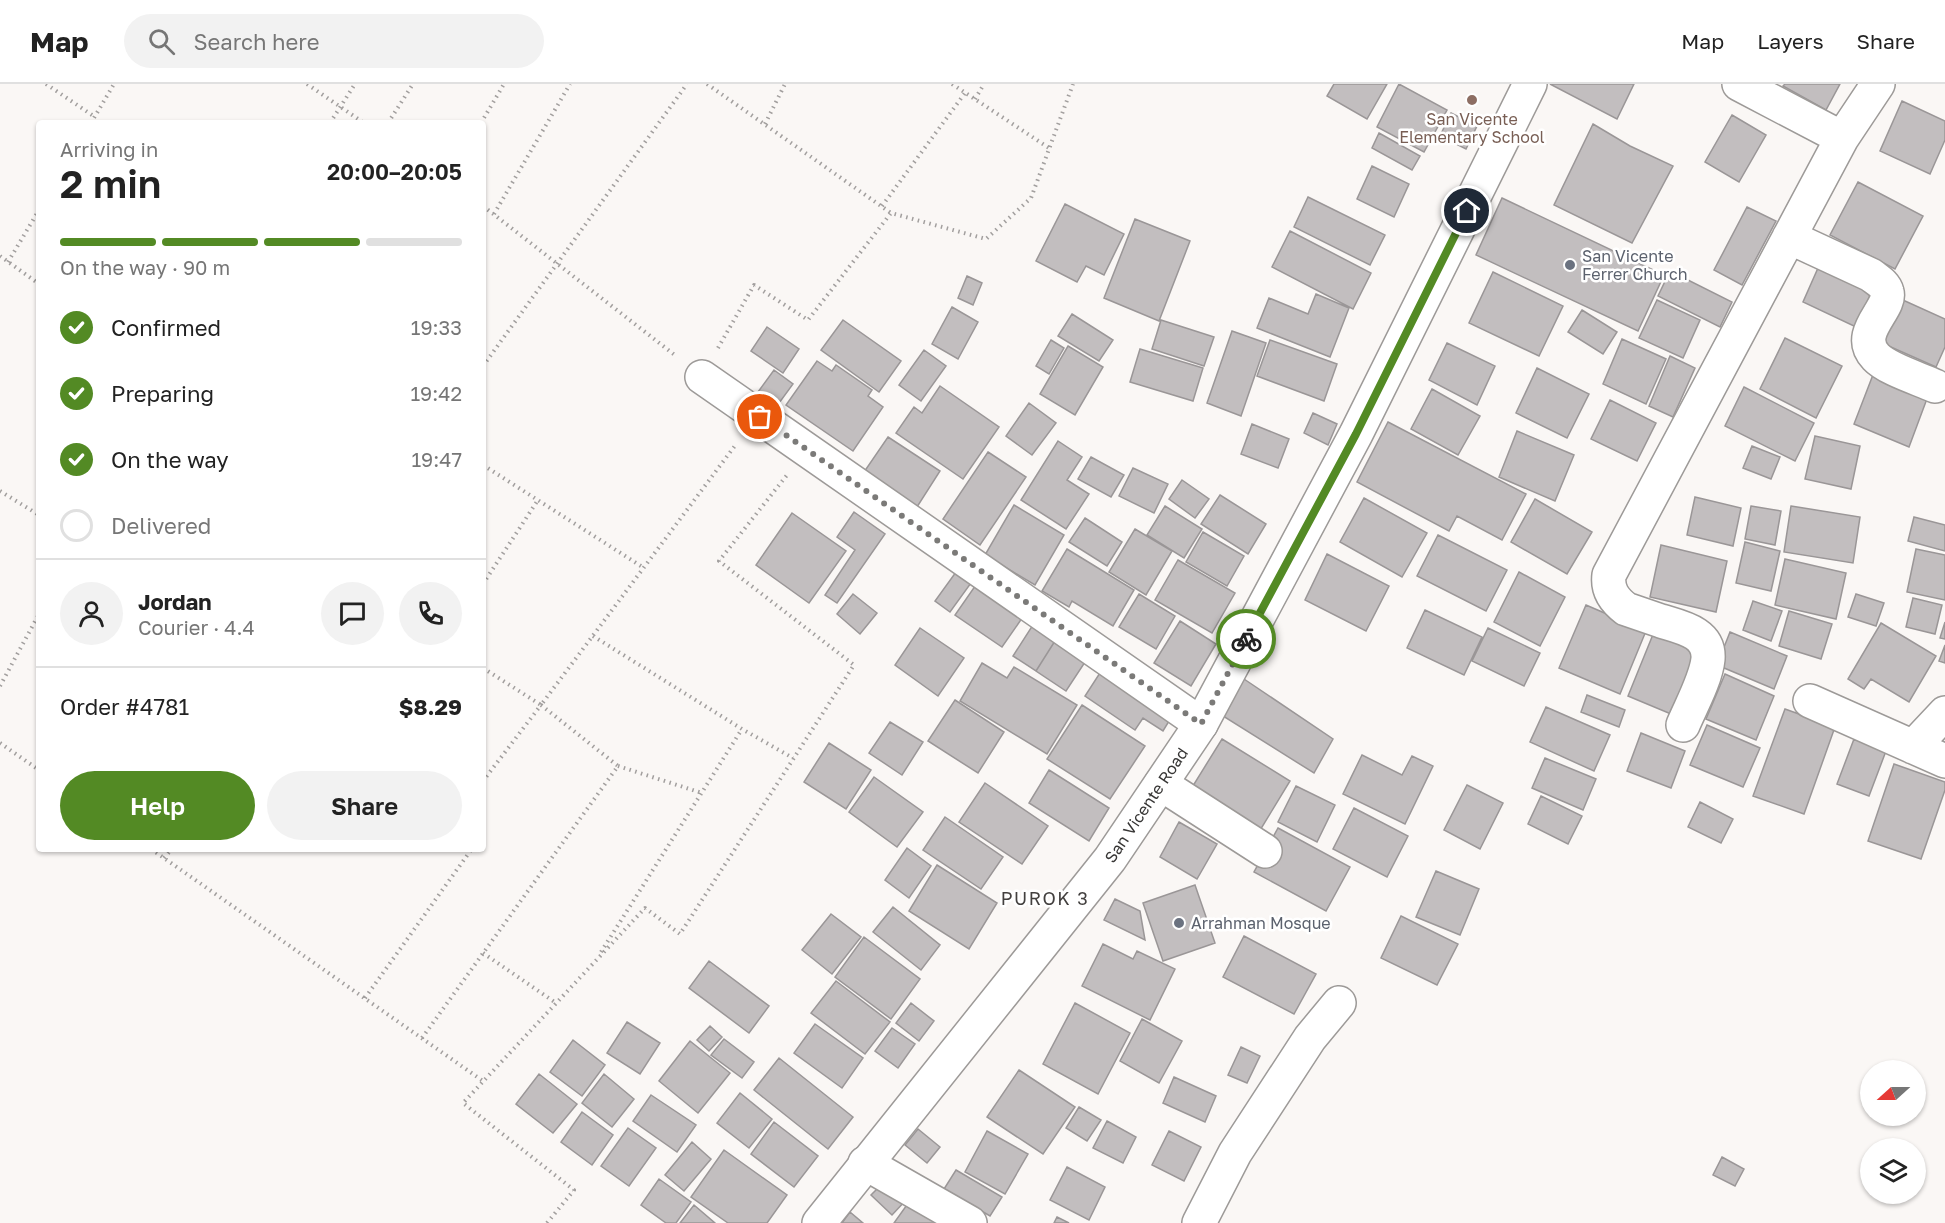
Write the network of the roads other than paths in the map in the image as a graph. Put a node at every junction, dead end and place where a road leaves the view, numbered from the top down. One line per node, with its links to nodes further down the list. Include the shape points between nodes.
1 (1530, 84): 10 (street, San Vicente Road, via 1356,434)
2 (1739, 84): 4 (street)
3 (1878, 84): 4 (street)
4 (1842, 138): 5 (street)
5 (1789, 237): 7 (street, via 1871,275 1886,288 1888,298 1871,329 1870,348 1887,364); 11 (street, via 1609,575 1609,590 1626,609 1684,628 1704,642 1708,658)
6 (702, 377): 10 (street)
7 (1935, 386)
8 (1810, 701): 12 (street)
9 (1945, 713): 12 (street)
10 (1201, 724): 14 (street, San Vicente Road)
11 (1683, 725)
12 (1913, 747): 13 (street)
13 (1945, 761)
14 (1161, 784): 15 (street); 17 (street, San Vicente Road, via 1110,859)
15 (1265, 851)
16 (1339, 1003): 20 (street, via 1310,1038 1235,1153)
17 (865, 1164): 18 (street, San Vicente Road); 19 (street)
18 (819, 1223)
19 (970, 1223)
20 (1199, 1223)

